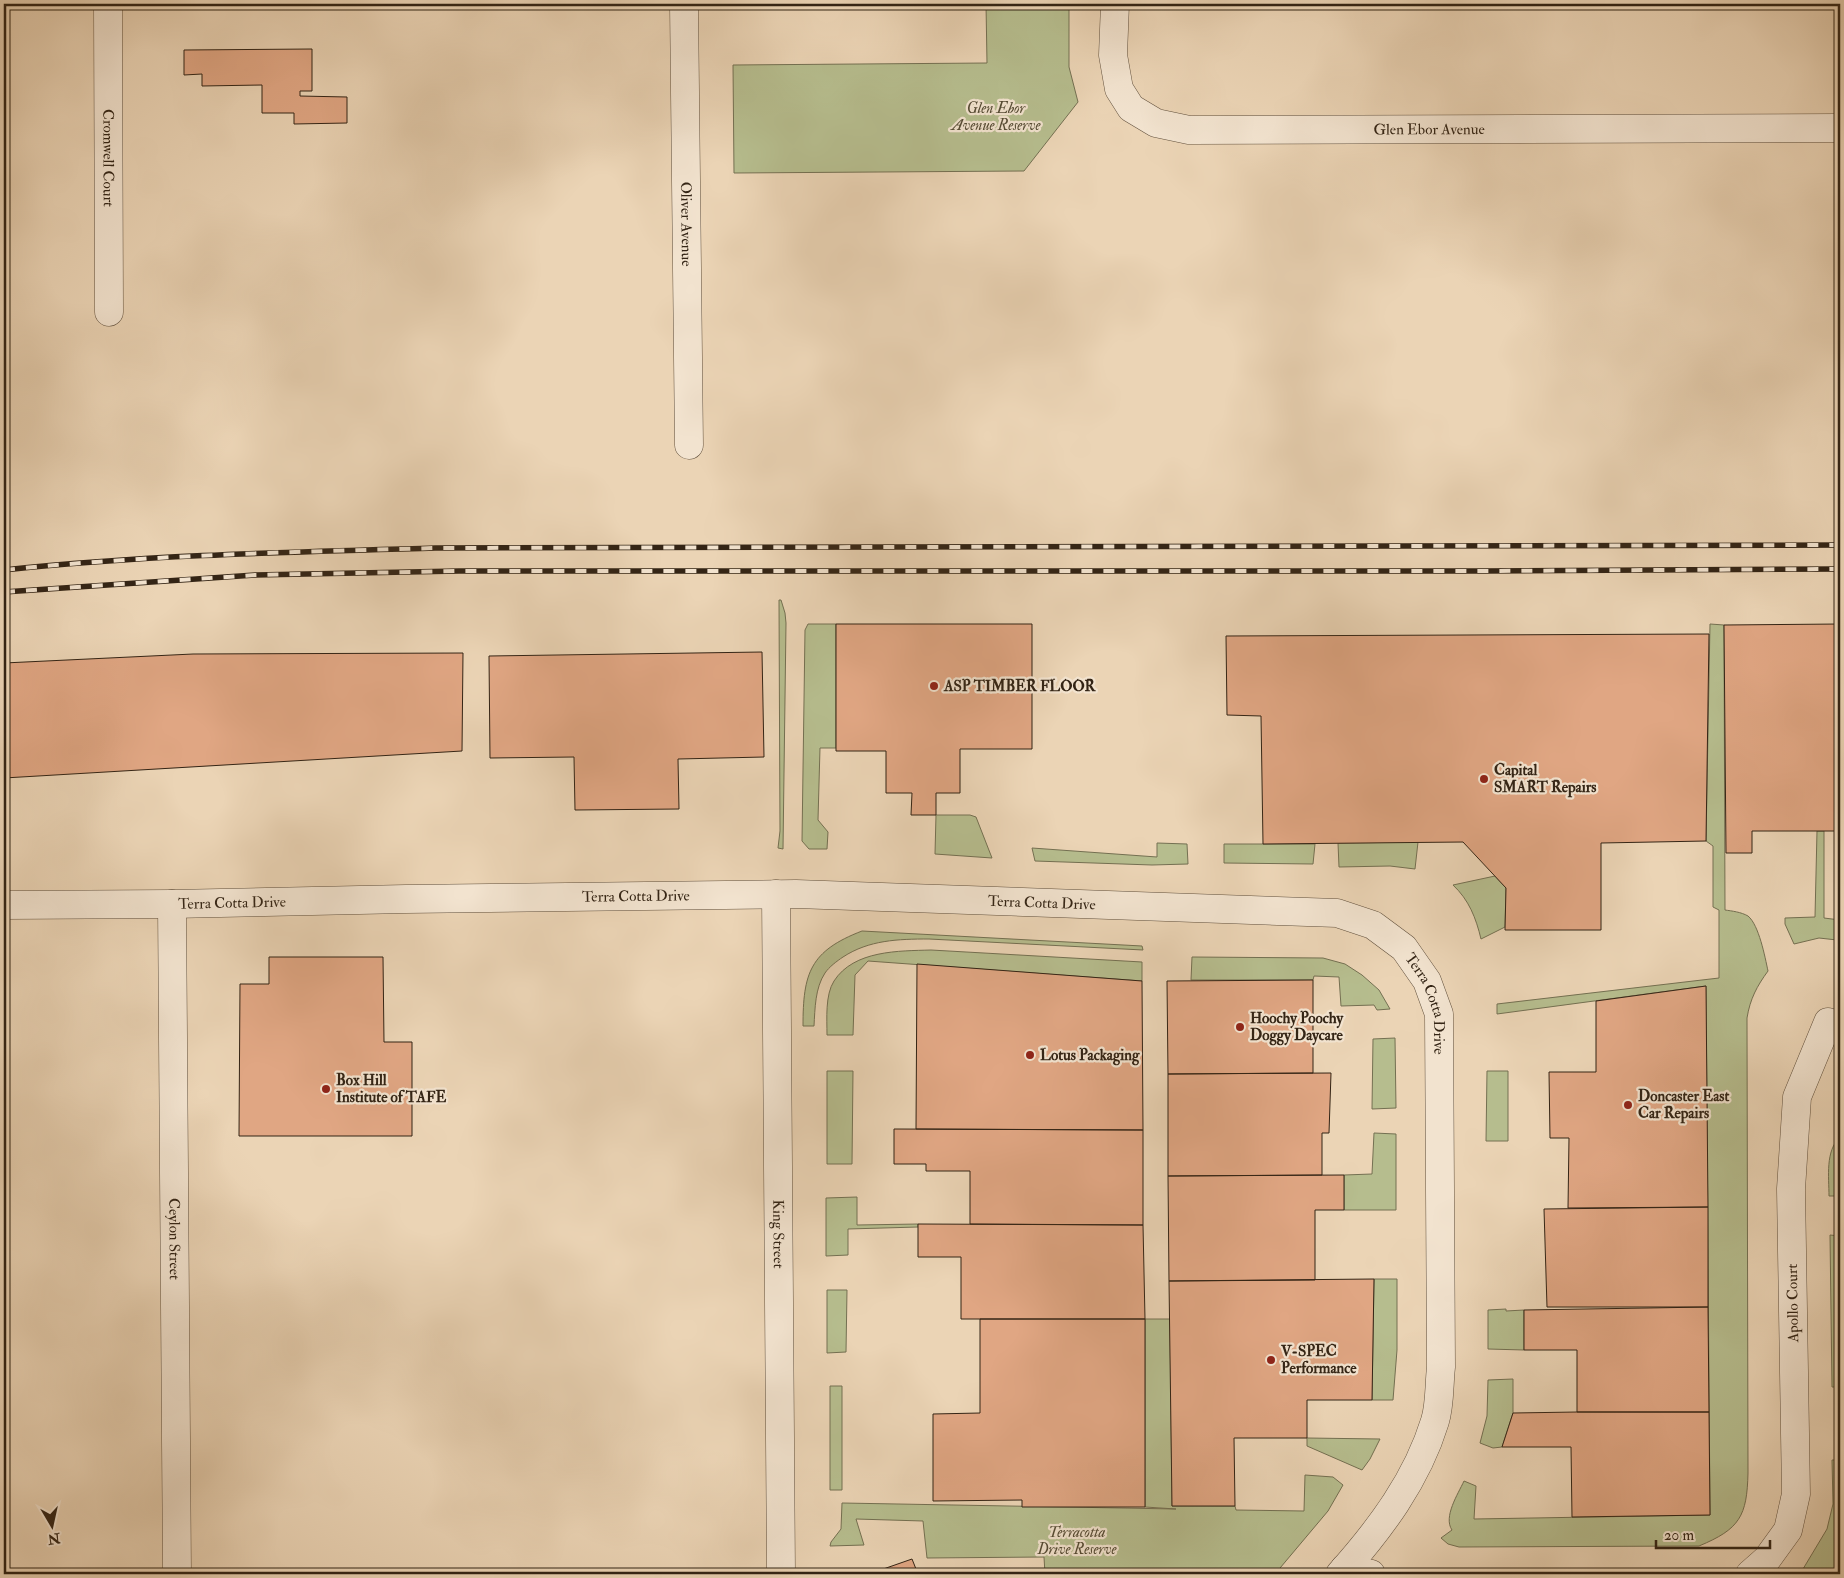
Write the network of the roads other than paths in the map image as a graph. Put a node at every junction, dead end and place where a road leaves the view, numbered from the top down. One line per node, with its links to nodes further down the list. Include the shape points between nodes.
1 (108, 4): 5 (street, Cromwell Court)
2 (684, 4): 6 (street, Oliver Avenue)
3 (1115, 4): 4 (street, Glen Ebor Avenue, via 1113,55 1119,89 1131,108 1156,123 1189,130)
4 (1840, 128)
5 (109, 312)
6 (688, 445)
7 (776, 894): 8 (street, Terra Cotta Drive); 11 (street, Terra Cotta Drive, via 1337,913 1373,925 1404,948 1427,981 1439,1014 1441,1367 1435,1419 1418,1465); 13 (street, King Street)
8 (172, 904): 9 (street, Terra Cotta Drive); 12 (street, Ceylon Street)
9 (4, 905)
10 (1828, 1022): 14 (street, Apollo Court, via 1796,1107 1791,1189 1796,1494 1788,1530 1767,1559)
11 (1352, 1572)
12 (177, 1574)
13 (780, 1574)
14 (1750, 1574)

